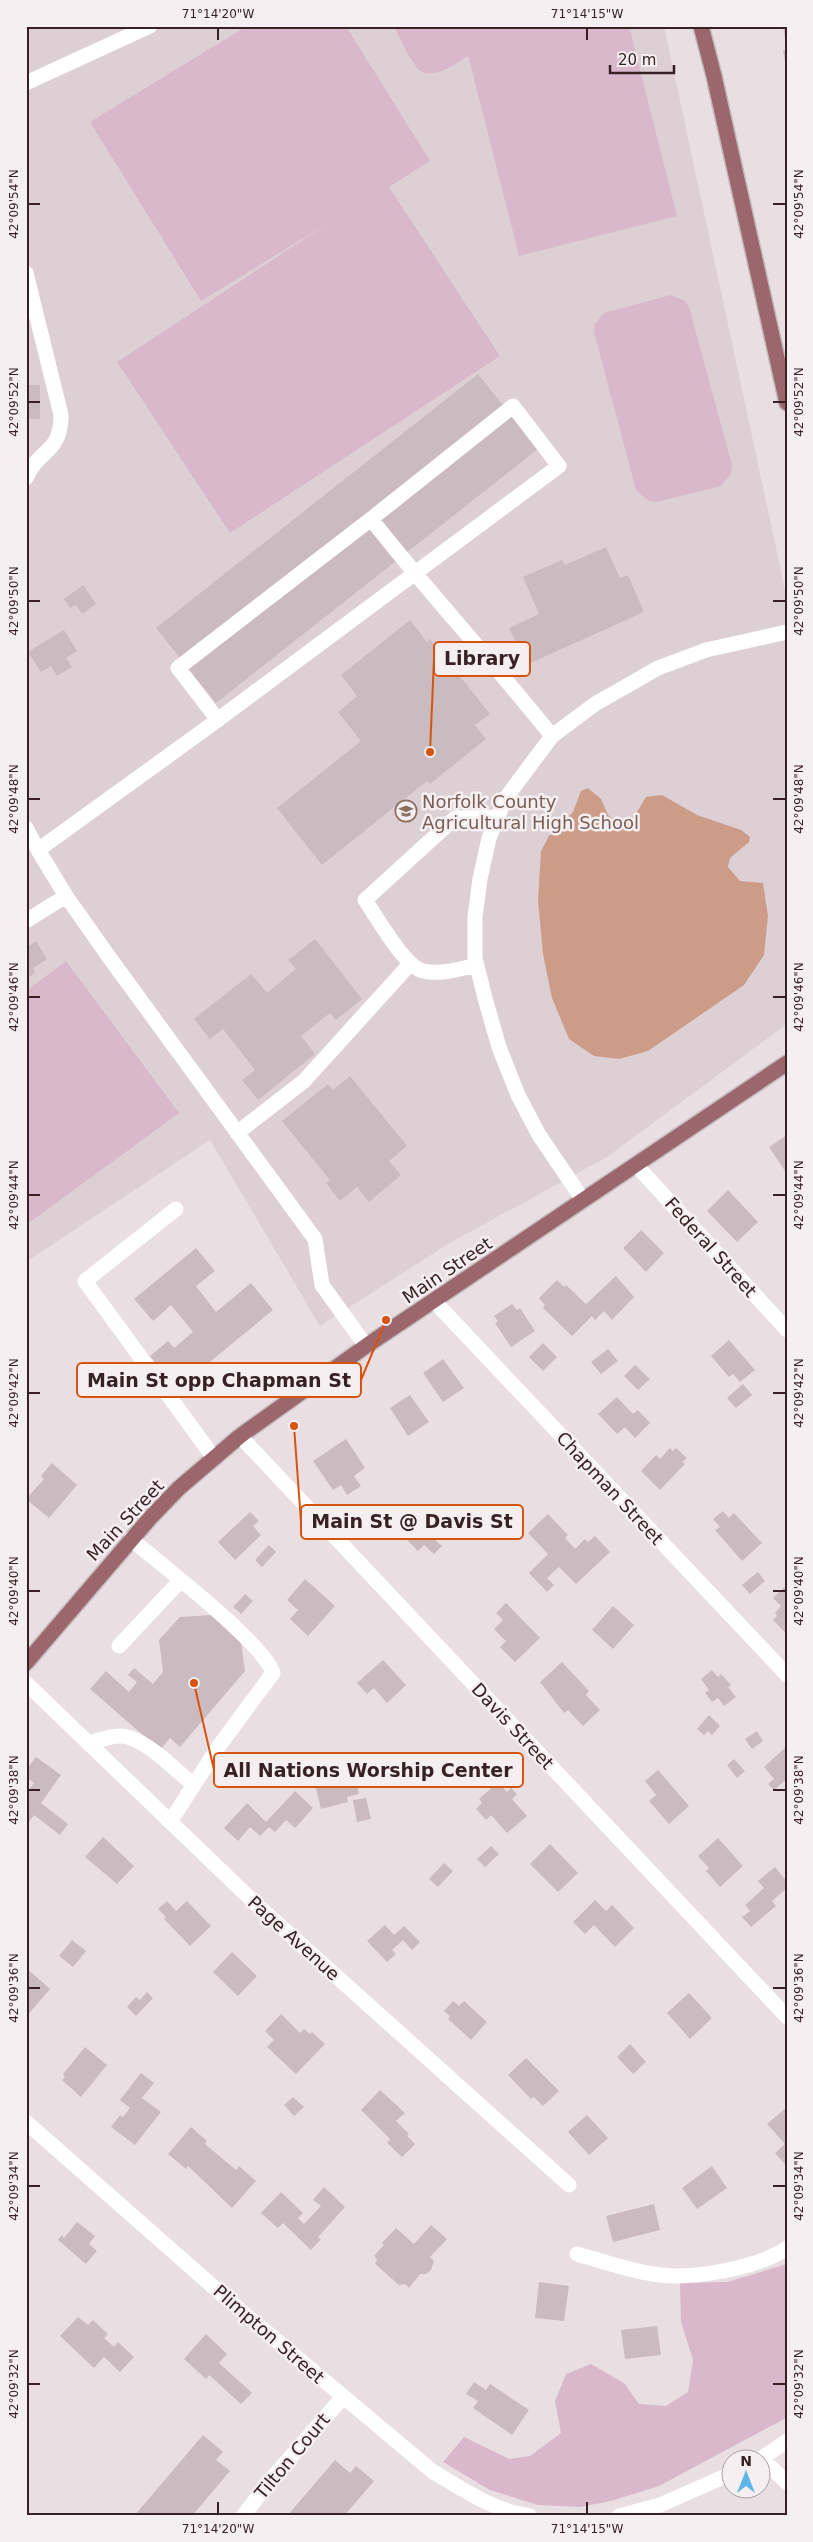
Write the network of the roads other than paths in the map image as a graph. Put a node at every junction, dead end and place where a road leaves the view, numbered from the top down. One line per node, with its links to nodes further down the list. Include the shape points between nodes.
1 (150, 26): 3 (street)
2 (701, 26): 5 (main road)
3 (26, 83)
4 (26, 273): 6 (street, via 61,415 61,433 53,447 32,465)
5 (787, 403)
6 (26, 478)
7 (371, 518): 8 (street); 8 (street, via 513,406 559,466); 10 (street, via 178,668)
8 (415, 575): 10 (street); 11 (street)
9 (787, 632): 11 (street, via 706,650 658,668 595,704)
10 (218, 720): 14 (street)
11 (552, 736): 12 (street, via 505,799)
12 (497, 818): 17 (street, via 454,818 365,900); 18 (street, via 480,879 475,917)
13 (26, 828): 14 (street)
14 (38, 850): 15 (street)
15 (66, 896): 16 (street); 20 (street)
16 (26, 921)
17 (410, 964): 18 (street, via 423,971 442,972); 20 (street, via 304,1081)
18 (477, 966): 22 (street, via 499,1047 518,1095 539,1134)
19 (787, 1063): 21 (main road, Main Street)
20 (237, 1133): 26 (street, via 315,1239 322,1285)
21 (636, 1164): 22 (main road, Main Street); 25 (street, Federal Street)
22 (583, 1200): 24 (main road, Main Street)
23 (176, 1210): 28 (street, via 85,1282)
24 (434, 1301): 26 (main road, Main Street); 33 (street, Chapman Street)
25 (787, 1330)
26 (366, 1346): 27 (main road, Main Street)
27 (240, 1436): 28 (main road, Main Street); 38 (street, Davis Street)
28 (214, 1458): 29 (main road, Main Street, via 179,1488)
29 (130, 1539): 30 (street); 32 (main road, Main Street)
30 (180, 1581): 31 (street); 36 (street, via 241,1632 270,1665 273,1673)
31 (119, 1646)
32 (26, 1663)
33 (787, 1676)
34 (26, 1683): 35 (street, Page Avenue)
35 (89, 1743): 36 (street, via 107,1737 130,1738); 37 (street, Page Avenue)
36 (194, 1785): 37 (street)
37 (170, 1822): 40 (street, Page Avenue, via 257,1905)
38 (787, 2017)
39 (26, 2122): 43 (street, Plimpton Street)
40 (569, 2185)
41 (787, 2248): 42 (street, via 749,2266 660,2275)
42 (577, 2254)
43 (342, 2397): 49 (street, Tilton Court); 50 (street, Plimpton Street, via 432,2471 495,2506)
44 (787, 2441): 45 (street)
45 (770, 2452)
46 (770, 2468): 48 (street)
47 (720, 2478): 51 (street, via 660,2504)
48 (787, 2483)
49 (243, 2516)
50 (530, 2516)
51 (619, 2516)

